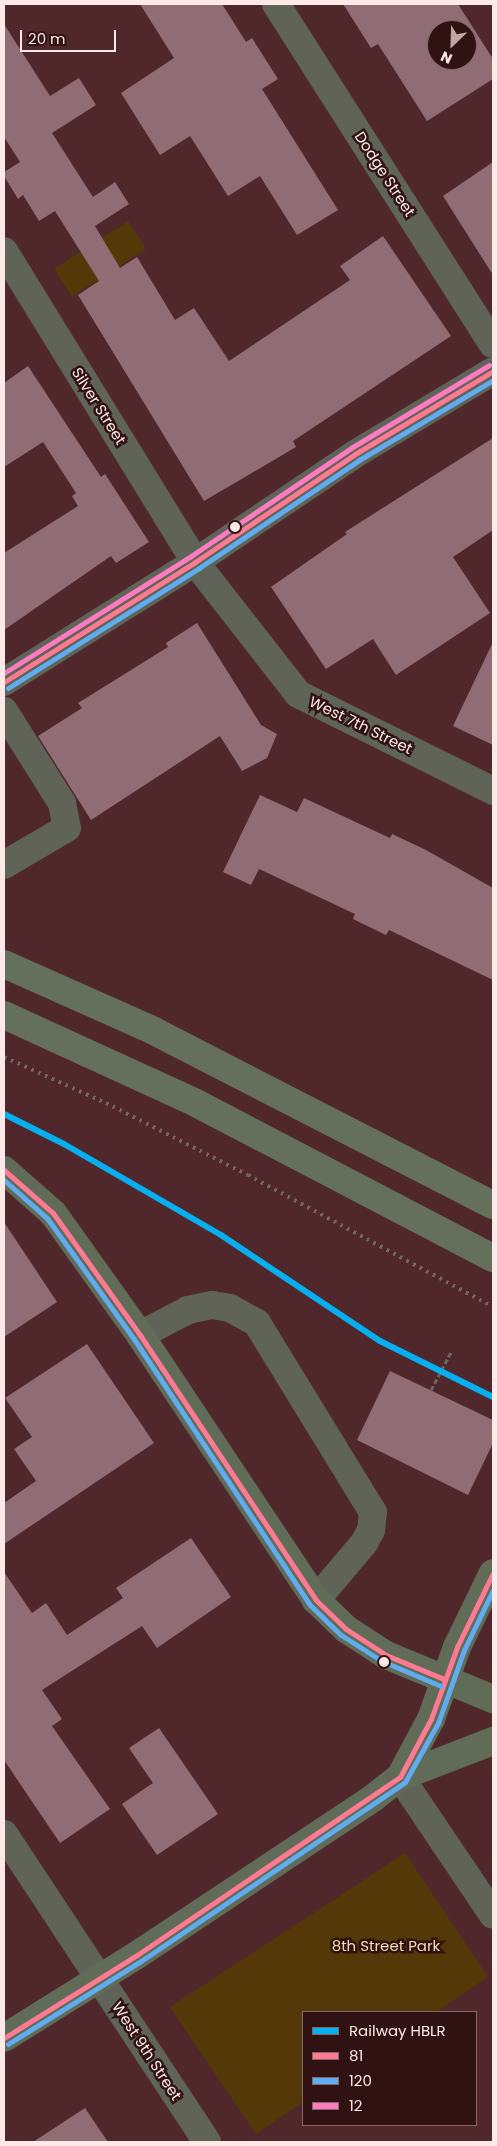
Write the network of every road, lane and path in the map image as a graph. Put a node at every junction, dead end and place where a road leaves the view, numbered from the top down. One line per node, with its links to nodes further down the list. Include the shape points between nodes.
1 (276, 4): 3 (street, Dodge Street)
2 (4, 251): 5 (street, Silver Street)
3 (493, 344)
4 (493, 371): 5 (street, via 356,454)
5 (195, 562): 6 (street); 8 (street, West 7th Street, via 298,694)
6 (4, 682)
7 (4, 711): 9 (street, via 62,802 66,828)
8 (493, 791)
9 (4, 865)
10 (4, 964): 13 (highway, via 169,1038)
11 (4, 1015): 14 (highway, via 196,1102)
12 (4, 1170): 15 (main road, via 53,1213)
13 (493, 1205)
14 (493, 1258)
15 (140, 1335): 19 (main road); 19 (street, via 188,1310 212,1305 230,1308 257,1323 373,1512 371,1530 364,1543)
16 (451, 1352): 17 (path)
17 (432, 1390)
18 (493, 1573): 20 (main road)
19 (316, 1600): 20 (main road, via 346,1629 386,1655)
20 (444, 1680): 21 (main road); 23 (main road, via 431,1719)
21 (493, 1699)
22 (493, 1741): 23 (main road)
23 (400, 1776): 25 (street); 26 (main road, via 373,1798)
24 (4, 1834): 26 (street, West 9th Street)
25 (493, 1915)
26 (100, 1979): 27 (main road); 28 (street, West 9th Street)
27 (4, 2038)
28 (207, 2142)

